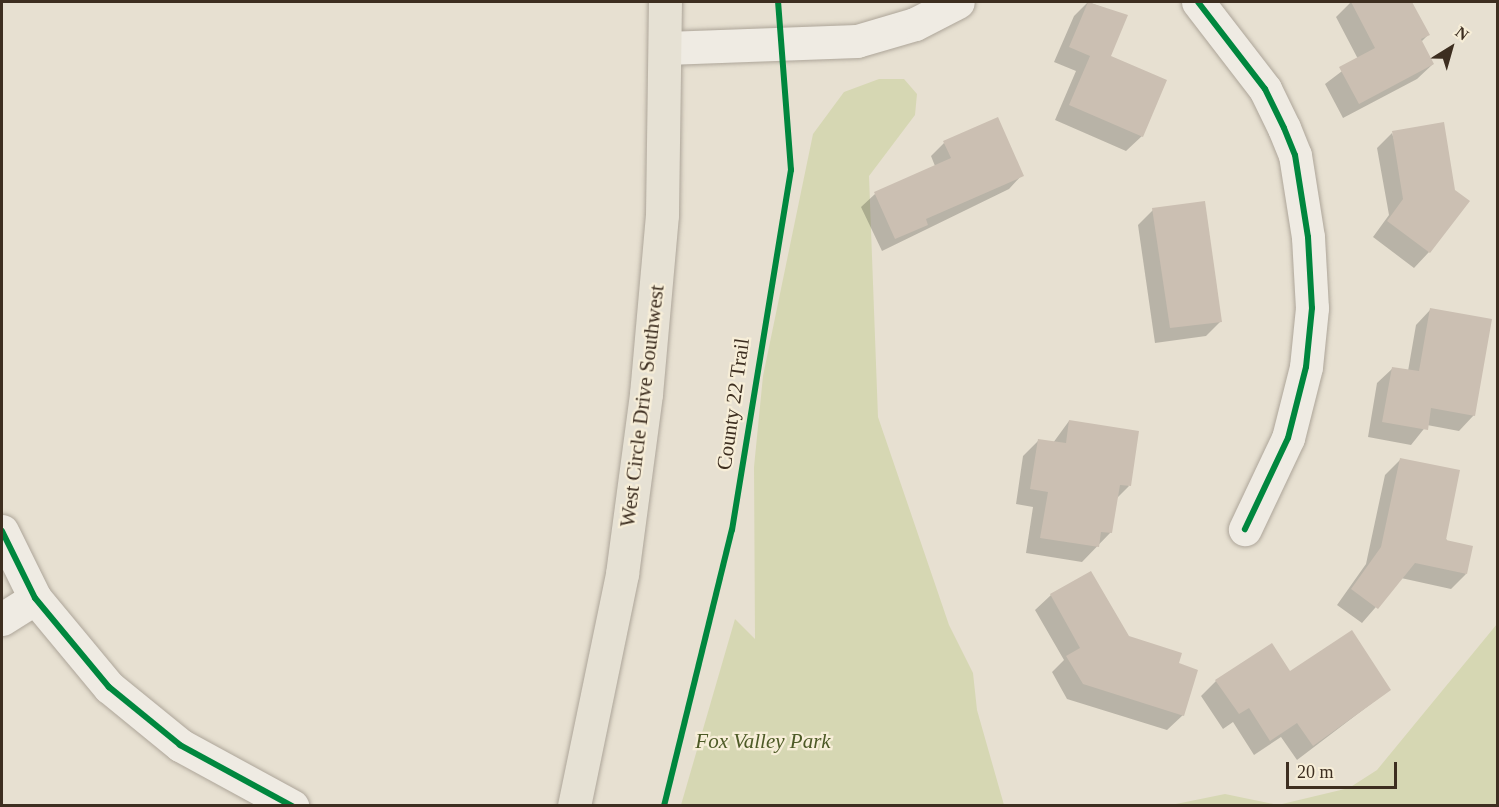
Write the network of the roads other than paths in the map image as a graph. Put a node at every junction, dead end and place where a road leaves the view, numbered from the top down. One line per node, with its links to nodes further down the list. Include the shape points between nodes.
1 (665, 2): 4 (main road, West Circle Drive Southwest)
2 (958, 2): 4 (street, via 915,24 857,40)
3 (1198, 2): 5 (street, via 1265,89 1284,128 1299,176 1308,237 1312,308 1306,367 1288,438)
4 (666, 48): 10 (main road, West Circle Drive Southwest, via 659,259 637,473 610,639)
5 (1245, 528)
6 (2, 531): 7 (street)
7 (35, 598): 8 (street); 9 (street, via 81,656 147,720 220,771)
8 (2, 619)
9 (292, 806)
10 (574, 806)

